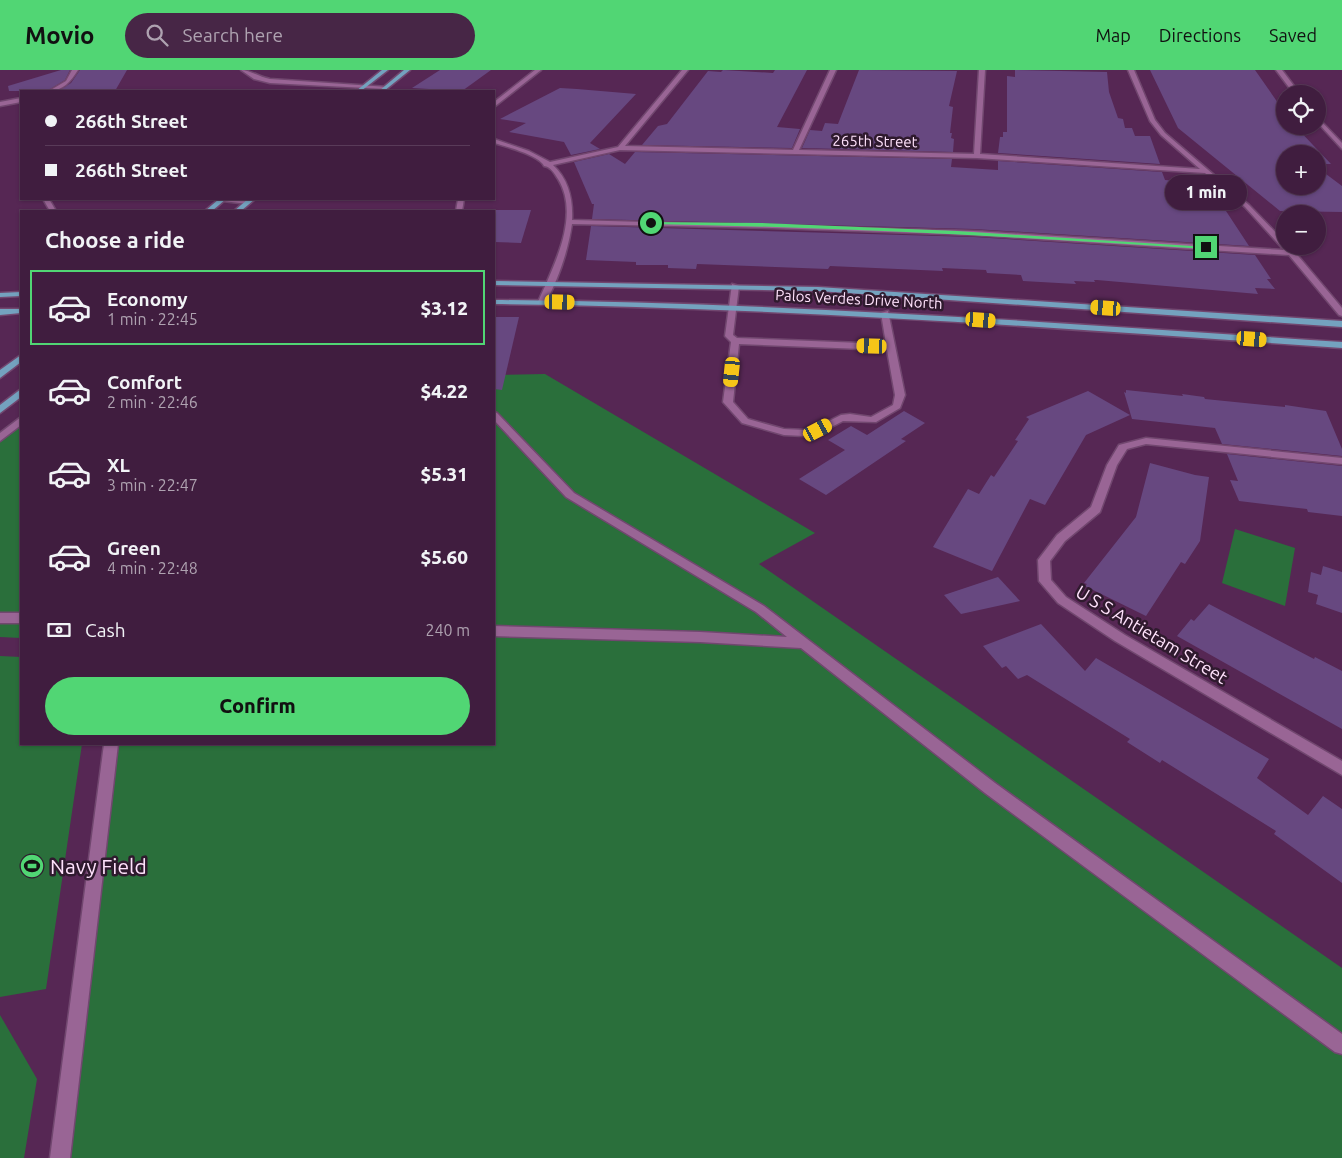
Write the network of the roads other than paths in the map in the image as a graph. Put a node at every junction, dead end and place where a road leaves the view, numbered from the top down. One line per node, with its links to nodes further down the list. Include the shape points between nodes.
1 (75, 70): 14 (street, via 68,82)
2 (244, 70): 12 (street, via 256,78 270,81)
3 (385, 70): 12 (main road)
4 (407, 70): 13 (main road)
5 (538, 70): 18 (street)
6 (685, 70): 22 (street)
7 (833, 70): 23 (street)
8 (982, 70): 24 (street)
9 (1131, 70): 26 (street, via 1152,120)
10 (1279, 70): 11 (street)
11 (1290, 85)
12 (365, 86): 13 (street); 15 (main road)
13 (383, 89)
14 (53, 90)
15 (359, 90)
16 (20, 100): 17 (street)
17 (0, 104)
18 (495, 104)
19 (1326, 129): 21 (street)
20 (495, 141): 25 (street)
21 (1342, 147)
22 (620, 148): 23 (street, 265th Street); 25 (street, 265th Street)
23 (796, 151): 24 (street, 265th Street)
24 (977, 156): 26 (street, 265th Street)
25 (546, 164): 31 (street, via 556,171 566,189)
26 (1205, 171): 32 (street, via 1247,206)
27 (222, 200): 29 (main road)
28 (250, 200): 30 (main road)
29 (209, 210)
30 (238, 210)
31 (570, 222): 33 (street, via 966,232); 36 (street)
32 (1276, 236)
33 (1276, 251)
34 (1294, 255): 46 (street)
35 (495, 283): 36 (main road, Palos Verdes Drive North)
36 (550, 283): 37 (main road, Palos Verdes Drive North); 41 (street)
37 (735, 286): 42 (street); 47 (main road, Palos Verdes Drive North)
38 (20, 294): 39 (main road)
39 (0, 295)
40 (495, 302): 41 (main road, Palos Verdes Drive North)
41 (542, 302): 42 (main road, Palos Verdes Drive North)
42 (732, 306): 45 (main road, Palos Verdes Drive North); 48 (street, via 729,336)
43 (20, 311): 44 (main road)
44 (0, 312)
45 (885, 313): 49 (main road, Palos Verdes Drive North); 50 (street)
46 (1342, 313)
47 (1342, 324)
48 (735, 341): 50 (street); 50 (street, via 728,402 745,421 784,432 818,430 841,418 873,420 897,406 900,394)
49 (1342, 345)
50 (891, 347)
51 (20, 359): 52 (main road)
52 (0, 375)
53 (20, 393): 54 (main road)
54 (0, 410)
55 (495, 416): 62 (street, via 570,495 760,609)
56 (20, 421): 57 (street)
57 (0, 438)
58 (1342, 461): 64 (street, U S S Antietam Street, via 1146,441 1123,447 1112,465 1096,509 1061,538 1044,560 1045,581 1062,600 1120,638)
59 (0, 618): 60 (street)
60 (20, 618)
61 (495, 631): 62 (street)
62 (802, 643): 65 (street, via 990,788)
63 (111, 745): 66 (street)
64 (1342, 769)
65 (1342, 1045)
66 (60, 1158)

